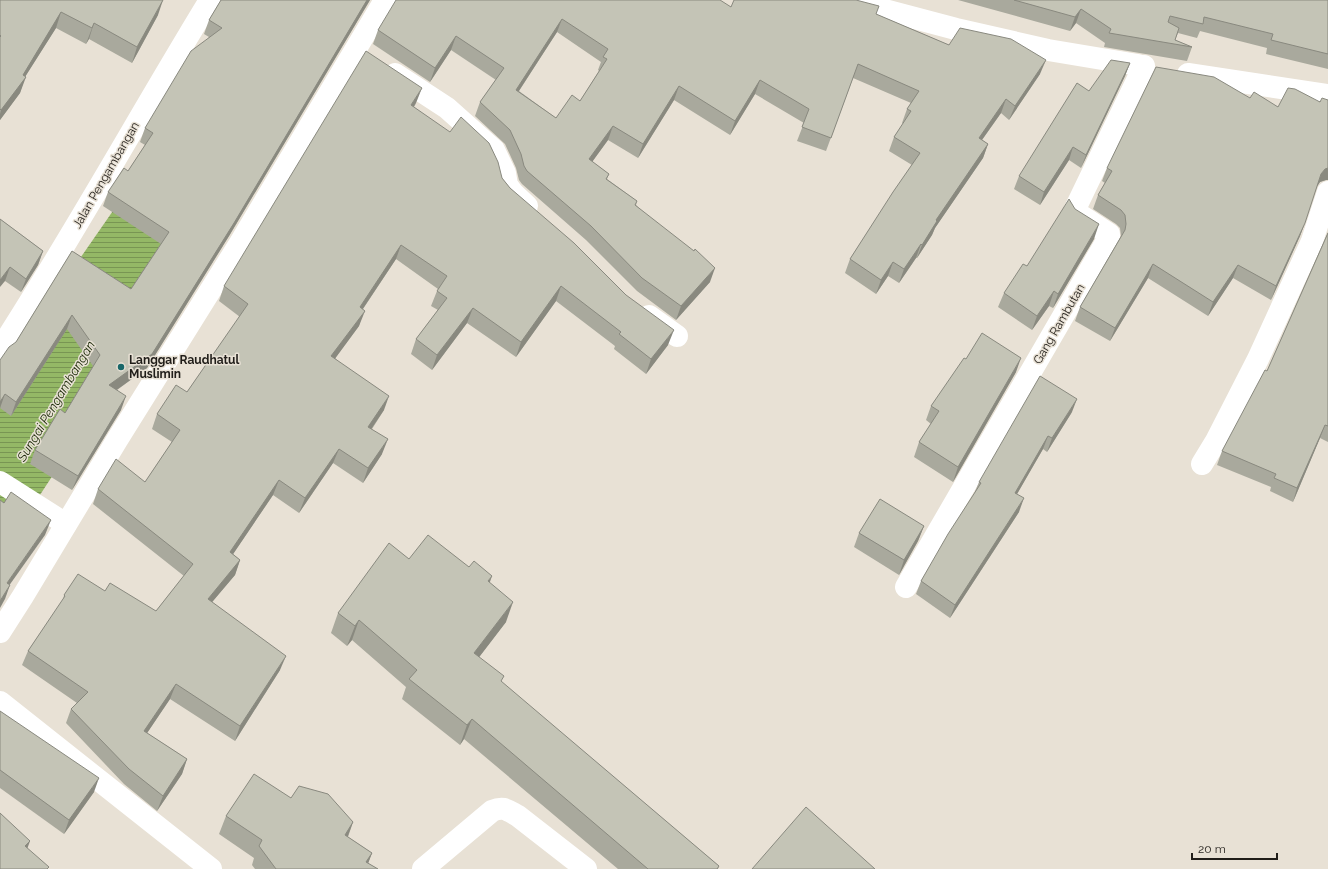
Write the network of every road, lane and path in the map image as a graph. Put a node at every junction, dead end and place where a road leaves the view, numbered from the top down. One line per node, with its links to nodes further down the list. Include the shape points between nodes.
1 (210, 0): 11 (street, Jalan Pengambangan, via 160,81 93,199)
2 (385, 0): 4 (street)
3 (847, 0): 5 (street, via 1048,50)
4 (356, 48): 8 (street, via 447,108 494,150 505,173 507,185); 14 (street, via 240,243)
5 (1144, 66): 6 (street); 15 (street, Gang Rambutan, via 1075,209 1077,213 1109,234 1109,237)
6 (1328, 95)
7 (1328, 192): 12 (street, via 1312,241 1258,359)
8 (542, 218)
9 (635, 305): 10 (street)
10 (677, 336)
11 (0, 349)
12 (1202, 464)
13 (0, 482): 14 (street)
14 (66, 524): 16 (street)
15 (906, 587)
16 (0, 632)
17 (0, 702): 18 (street)
18 (211, 869)
19 (423, 869): 20 (street, via 492,811 500,808 518,816)
20 (586, 869)

